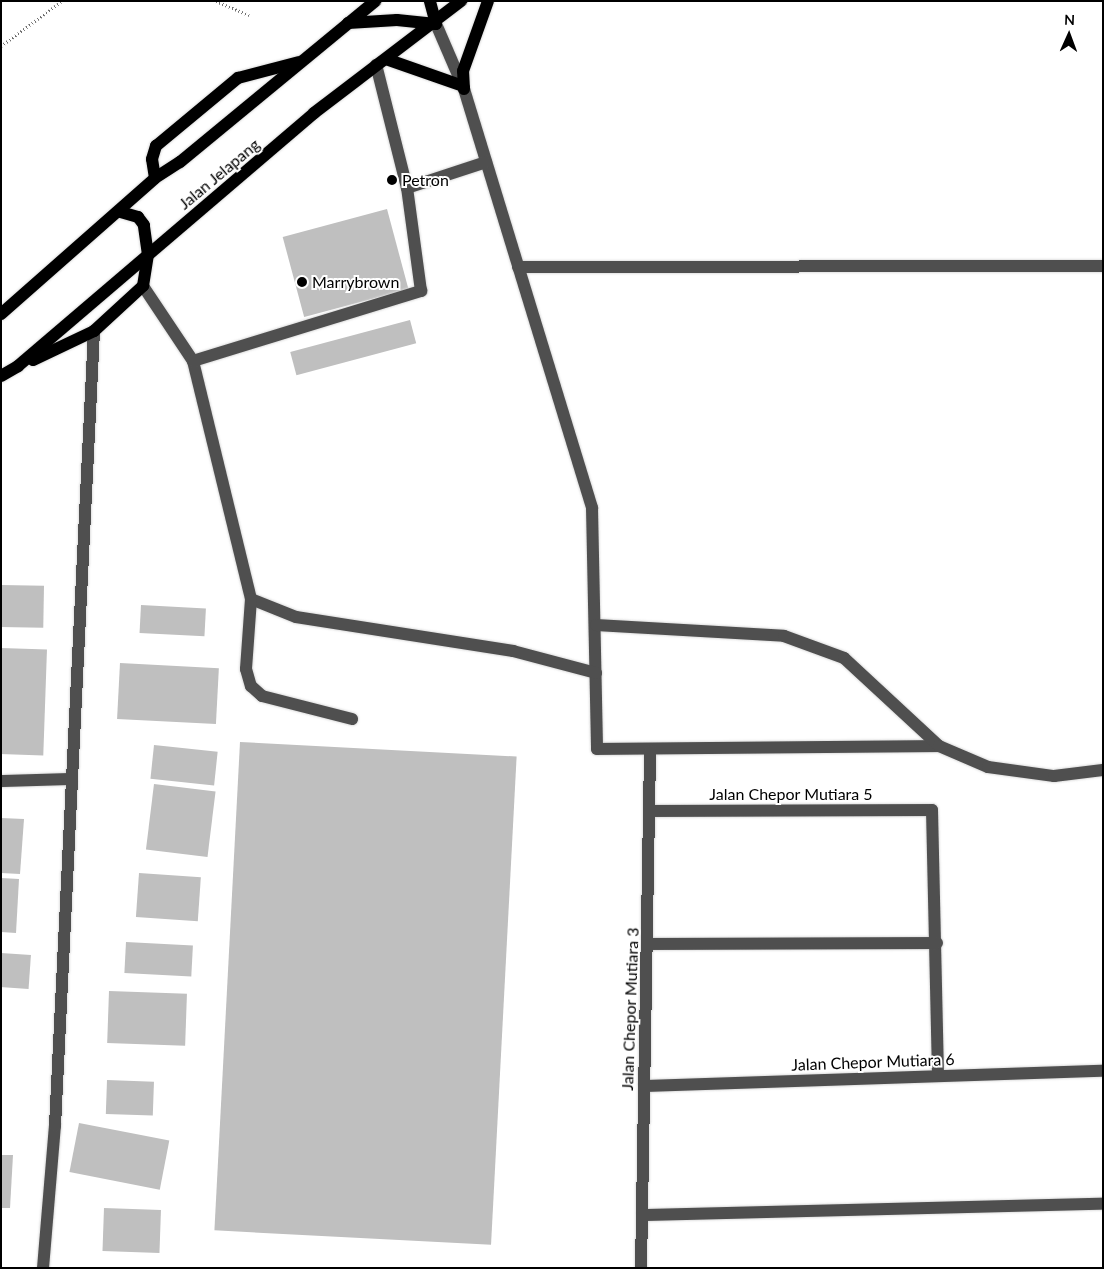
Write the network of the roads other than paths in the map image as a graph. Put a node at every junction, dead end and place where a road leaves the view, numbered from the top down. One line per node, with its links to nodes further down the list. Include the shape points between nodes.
1 (375, 1): 5 (main road)
2 (430, 1): 6 (main road)
3 (461, 1): 6 (main road, Jalan Jelapang)
4 (488, 1): 9 (main road, via 463,71)
5 (348, 23): 6 (main road, via 397,20); 7 (main road)
6 (436, 24): 8 (main road, Jalan Jelapang); 9 (street)
7 (301, 62): 11 (main road); 11 (main road, via 238,78 156,146 152,159)
8 (381, 62): 9 (main road); 12 (street); 14 (main road, Jalan Jelapang)
9 (463, 87): 10 (street)
10 (486, 162): 12 (street); 16 (street)
11 (155, 178): 13 (main road)
12 (407, 188): 20 (street, via 421,291)
13 (120, 212): 14 (main road, via 138,217 144,225); 18 (main road)
14 (148, 254): 17 (main road); 21 (main road, Jalan Jelapang)
15 (1103, 266): 16 (street)
16 (518, 267): 24 (street, via 592,508)
17 (143, 286): 19 (main road); 20 (street)
18 (1, 314)
19 (94, 331): 21 (main road); 30 (street)
20 (193, 361): 23 (street)
21 (18, 366): 22 (main road, Jalan Jelapang)
22 (1, 376)
23 (251, 599): 25 (street, via 296,616 513,651); 26 (street, via 246,669 251,686 262,696)
24 (596, 625): 25 (street); 27 (street, via 784,636 844,658)
25 (596, 673): 28 (street, via 596,749)
26 (352, 719)
27 (939, 746): 28 (street); 29 (street, via 988,767 1054,776)
28 (650, 751): 32 (street, Jalan Chepor Mutiara 3)
29 (1103, 770)
30 (72, 780): 31 (street); 40 (street, via 55,1126)
31 (1, 781)
32 (650, 811): 33 (street, Jalan Chepor Mutiara 5, via 932,810); 34 (street, Jalan Chepor Mutiara 3)
33 (937, 943): 34 (street); 36 (street)
34 (648, 944): 37 (street, Jalan Chepor Mutiara 3)
35 (1103, 1071): 36 (street, Jalan Chepor Mutiara 6)
36 (938, 1076): 37 (street, Jalan Chepor Mutiara 6)
37 (644, 1086): 39 (street, Jalan Chepor Mutiara 3)
38 (1103, 1204): 39 (street)
39 (642, 1216): 41 (street, Jalan Chepor Mutiara 3)
40 (43, 1268)
41 (641, 1268)

